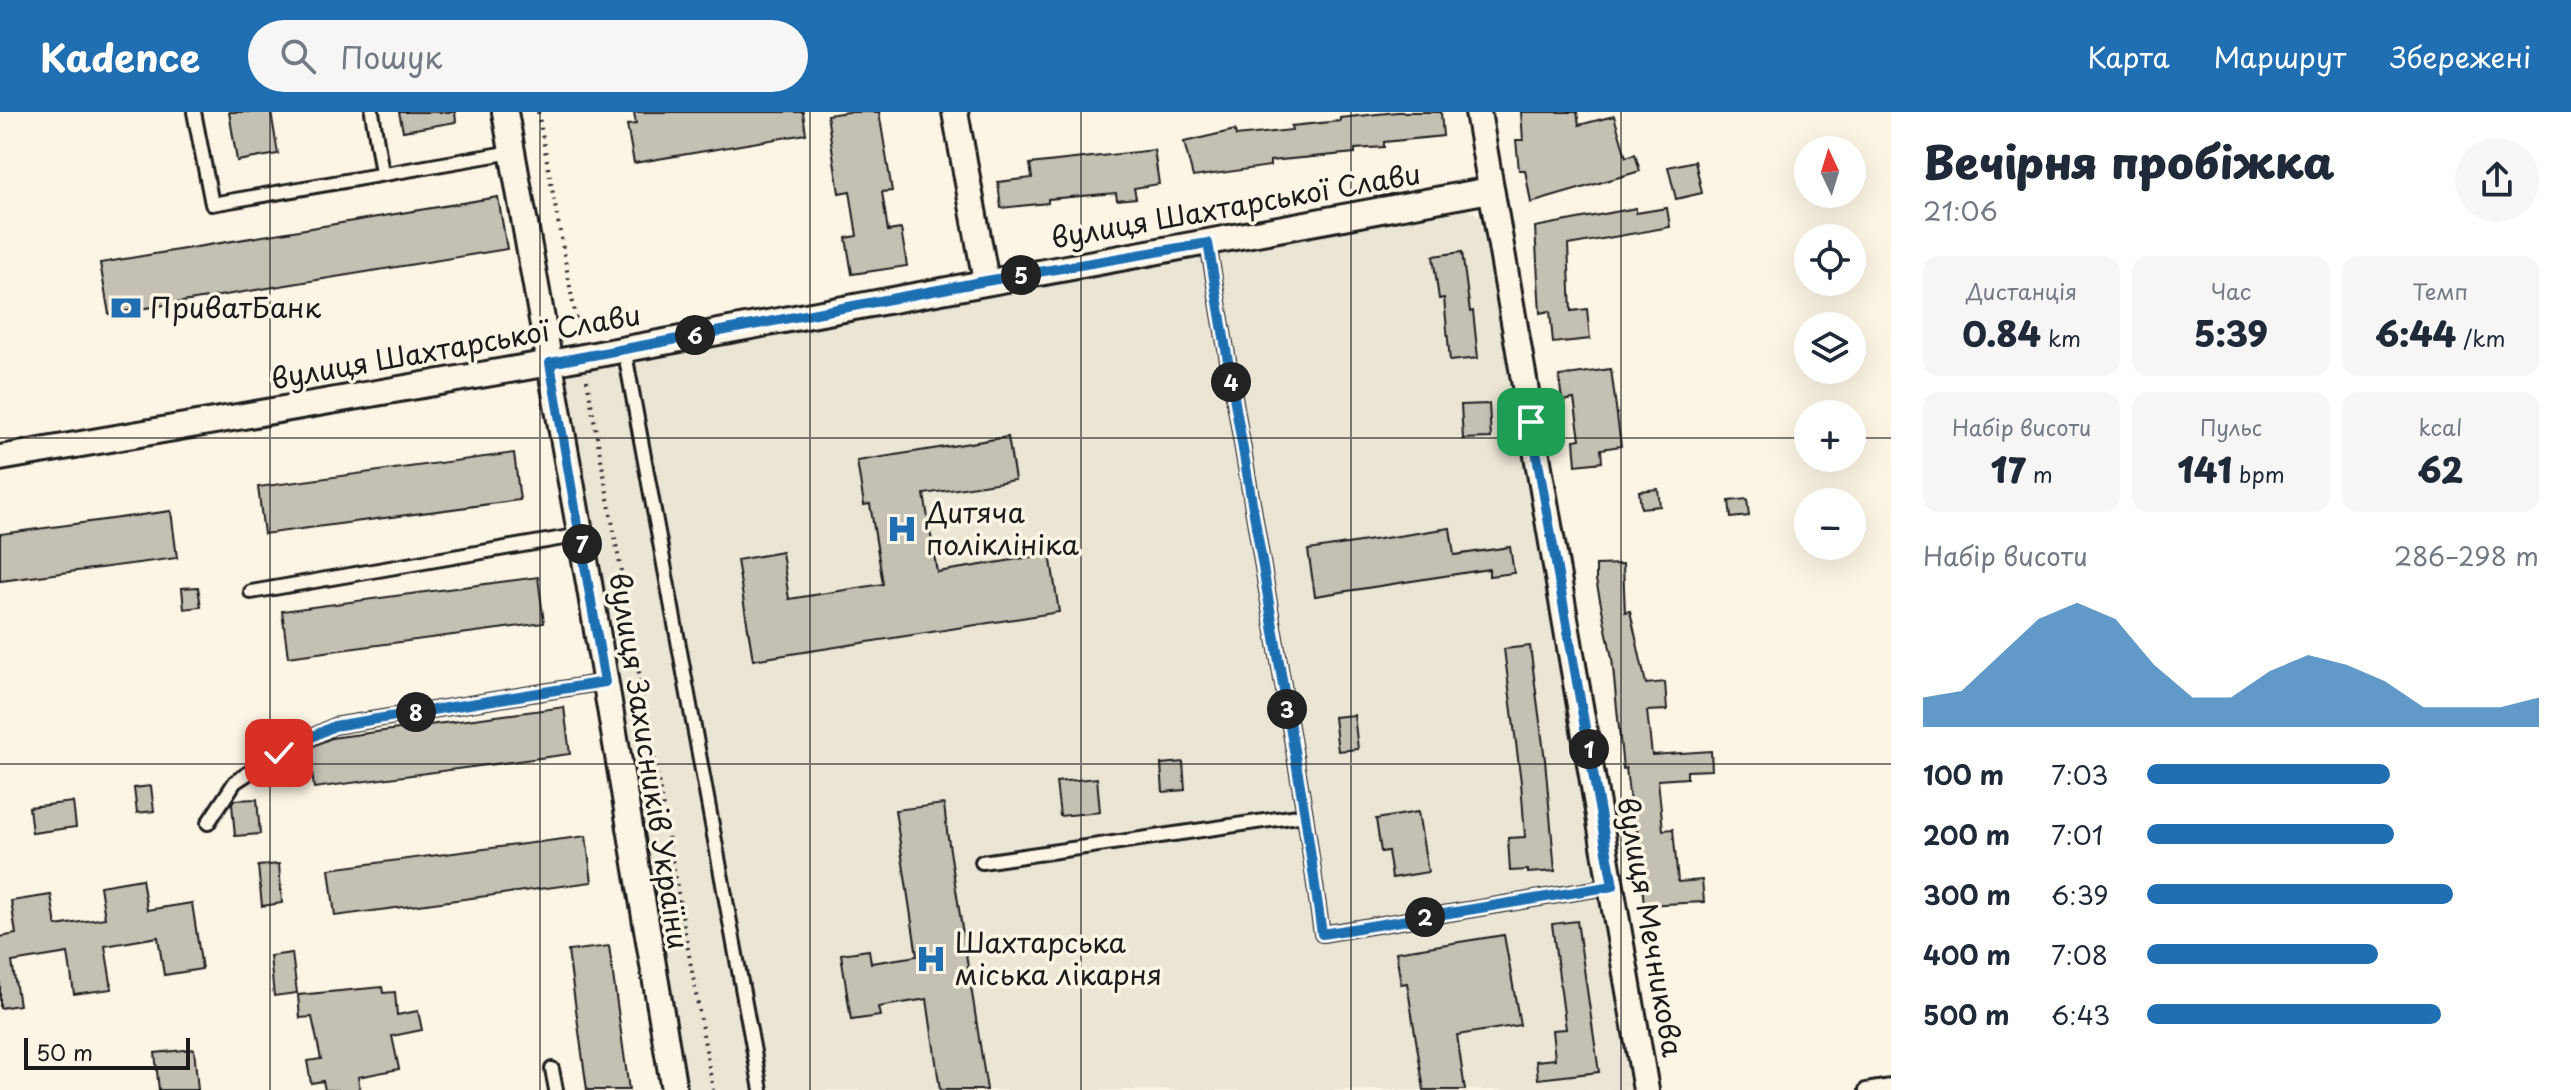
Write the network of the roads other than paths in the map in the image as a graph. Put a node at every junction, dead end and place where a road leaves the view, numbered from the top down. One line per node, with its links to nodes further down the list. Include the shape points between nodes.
1 (194, 112): 7 (lane, via 212,204)
2 (372, 112): 7 (lane)
3 (505, 112): 6 (street, вулиця Захисників України)
4 (955, 112): 10 (street)
5 (1478, 112): 8 (street, вулиця Мечникова)
6 (512, 152): 7 (lane); 12 (street, вулиця Захисників України)
7 (382, 173)
8 (1490, 190): 9 (street, вулиця Шахтарської Слави); 20 (street, вулиця Мечникова)
9 (1208, 243): 10 (street, вулиця Шахтарської Слави); 17 (lane)
10 (986, 281): 11 (street, вулиця Шахтарської Слави)
11 (624, 348): 12 (street, вулиця Шахтарської Слави); 25 (lane)
12 (550, 363): 13 (street, вулиця Шахтарської Слави); 14 (street, вулиця Захисників України)
13 (0, 458)
14 (581, 535): 15 (lane); 16 (street, вулиця Захисників України)
15 (251, 592)
16 (605, 682): 18 (lane, via 334,726 235,782); 24 (street, вулиця Захисників України)
17 (1305, 815): 19 (lane); 20 (lane, via 1322,934)
18 (208, 823)
19 (982, 862)
20 (1613, 886): 26 (street, вулиця Мечникова)
21 (552, 1069): 23 (lane)
22 (1891, 1086): 27 (lane)
23 (556, 1090)
24 (674, 1090)
25 (761, 1090)
26 (1646, 1090)
27 (1866, 1090)

